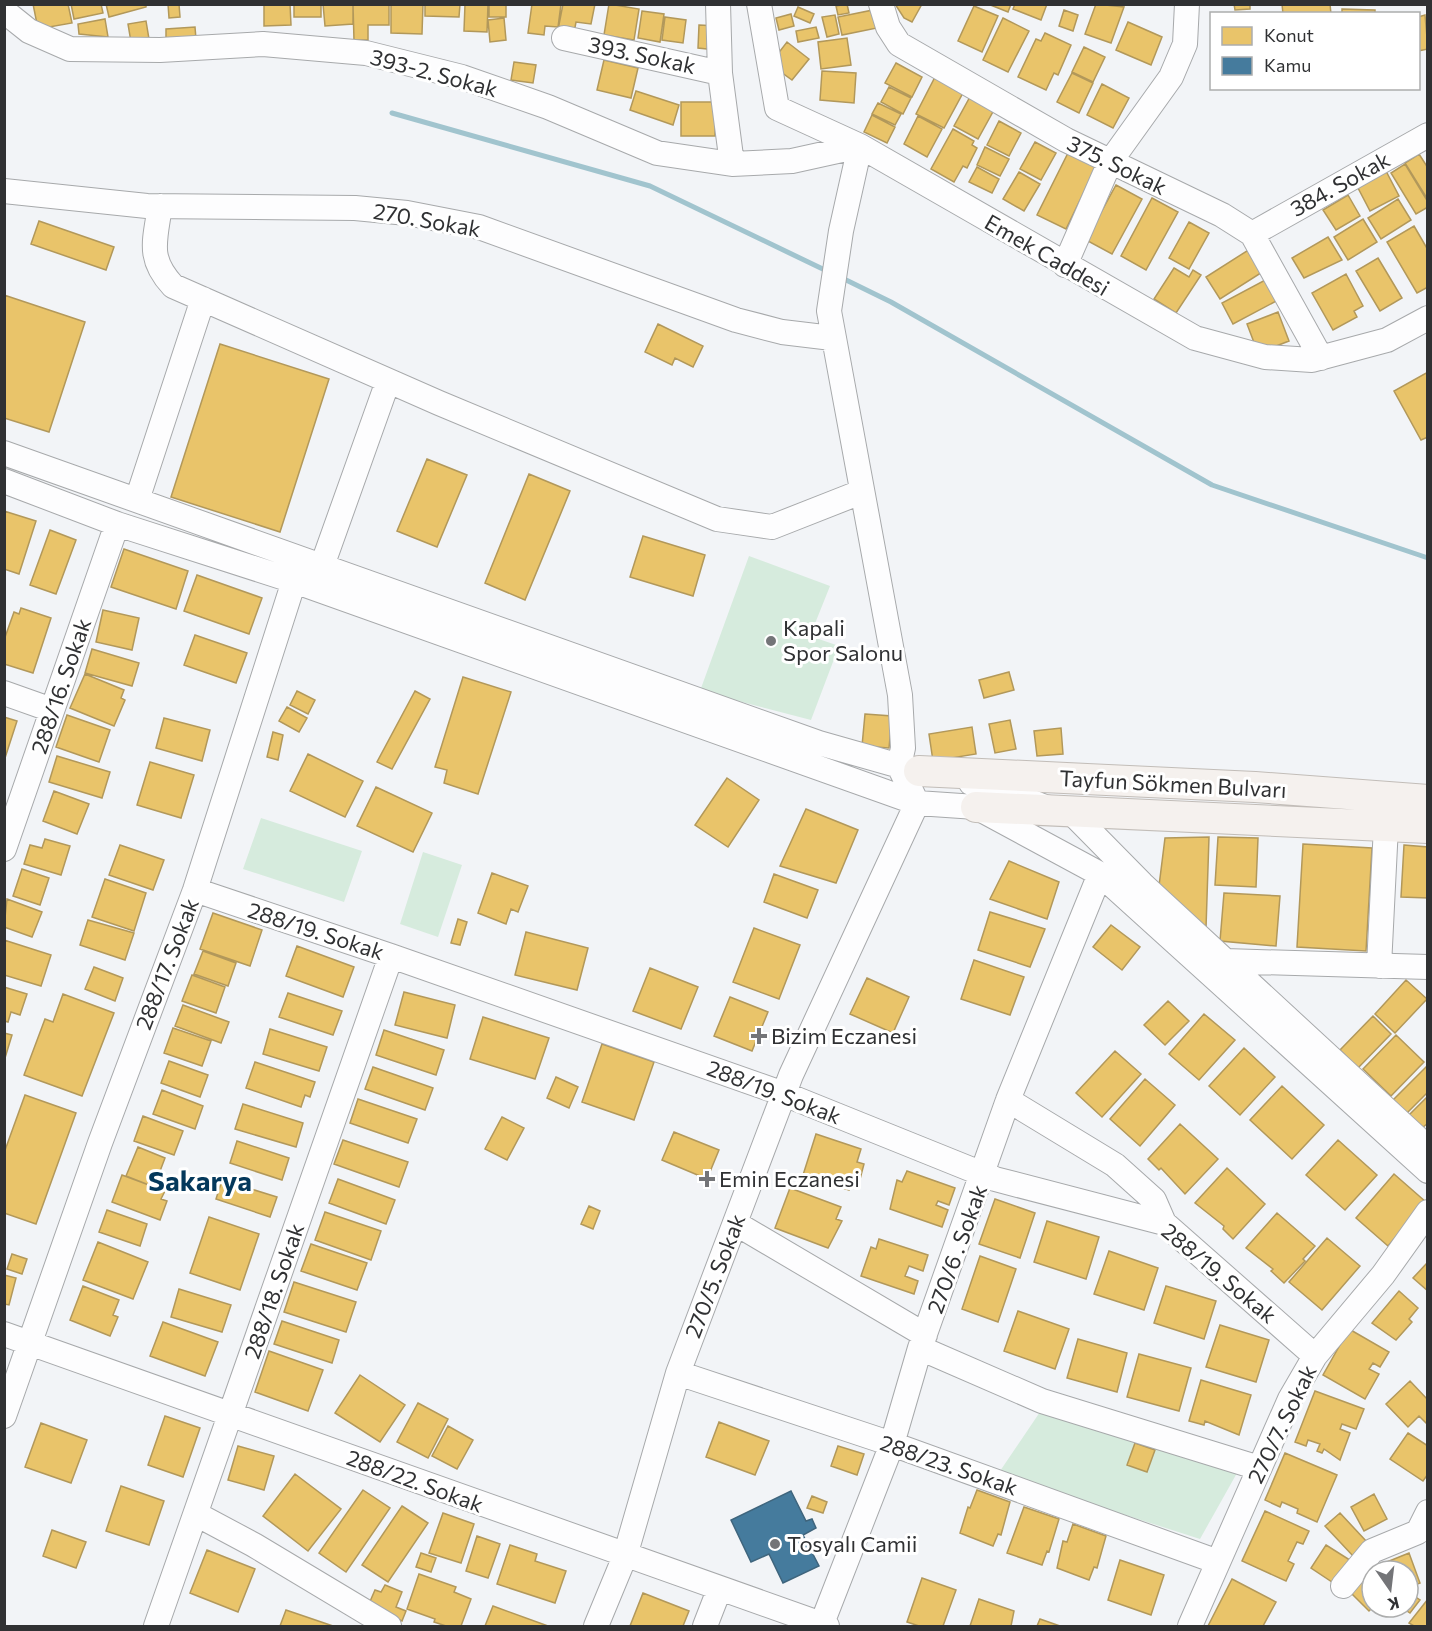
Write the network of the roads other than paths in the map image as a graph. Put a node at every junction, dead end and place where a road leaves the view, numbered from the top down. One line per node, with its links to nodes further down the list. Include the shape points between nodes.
1 (718, 4): 7 (street, 393. Sokak)
2 (759, 4): 9 (street, Emek Caddesi, via 777,108)
3 (881, 4): 10 (street, 375. Sokak, via 888,27 899,44)
4 (1187, 4): 10 (street, via 1185,44 1171,77)
5 (4, 11): 11 (street, 393-2. Sokak, via 29,31 70,49 160,50 263,44 366,53 473,81 548,107 657,153)
6 (564, 38): 7 (street, 393. Sokak)
7 (720, 73): 11 (street, 393. Sokak)
8 (1428, 135): 14 (street, 384. Sokak)
9 (860, 146): 11 (street, 393-2. Sokak, via 792,160); 15 (street, Emek Caddesi); 18 (street, via 829,311)
10 (1110, 162): 14 (street, 375. Sokak, via 1222,215); 15 (street)
11 (732, 164)
12 (4, 191): 13 (street, 270. Sokak)
13 (160, 206): 16 (street, via 153,252 160,272 173,286); 18 (street, 270. Sokak, via 355,208 479,226 736,320 782,332)
14 (1252, 234): 19 (street, 375. Sokak)
15 (1065, 265): 19 (street, Emek Caddesi, via 1195,338 1265,357)
16 (203, 299): 20 (street); 24 (street)
17 (1428, 318): 19 (street, Emek Caddesi, via 1387,340)
18 (832, 338): 23 (street)
19 (1321, 358)
20 (388, 381): 23 (street, via 717,519 772,527); 26 (street)
21 (4, 453): 24 (street)
22 (4, 481): 25 (street)
23 (861, 492): 30 (street, via 900,695 903,748)
24 (137, 500): 26 (street)
25 (117, 524): 27 (street); 29 (street, 288/16. Sokak)
26 (322, 566): 30 (street, via 819,742)
27 (294, 581): 32 (street); 39 (street, 288/17. Sokak)
28 (4, 693): 29 (street)
29 (52, 710): 37 (street, 288/16. Sokak)
30 (909, 769): 31 (main road, Tayfun Sökmen Bulvarı); 32 (street); 34 (street, via 1003,790)
31 (1428, 800)
32 (917, 803): 33 (street); 44 (street, 270/5. Sokak)
33 (976, 807): 34 (main road, Tayfun Sökmen Bulvarı); 38 (street)
34 (1072, 813): 35 (main road, Tayfun Sökmen Bulvarı); 41 (street)
35 (1386, 826): 36 (main road, Tayfun Sökmen Bulvarı); 42 (street)
36 (1428, 828)
37 (4, 849)
38 (1100, 874): 45 (street, 270/6 . Sokak); 47 (street)
39 (195, 890): 40 (street, 288/19. Sokak); 54 (street, 288/17. Sokak)
40 (391, 956): 44 (street, 288/19. Sokak); 58 (street, 288/18. Sokak)
41 (1225, 961): 42 (street); 46 (street)
42 (1379, 966): 43 (street)
43 (1422, 972)
44 (784, 1094): 48 (street, 288/19. Sokak); 51 (street, 270/5. Sokak)
45 (1008, 1100): 48 (street, 270/6 . Sokak); 50 (street, via 1115,1166 1154,1200)
46 (1428, 1148)
47 (1428, 1171)
48 (984, 1175): 50 (street, 288/19. Sokak); 53 (street, 270/6 . Sokak)
49 (1428, 1212): 55 (street, 270/7. Sokak, via 1383,1275)
50 (1164, 1222): 55 (street, 288/19. Sokak)
51 (735, 1223): 53 (street); 56 (street, 270/5. Sokak)
52 (4, 1334): 54 (street, 288/22. Sokak)
53 (923, 1342): 59 (street, 270/6 . Sokak); 60 (street, via 1041,1401)
54 (28, 1343): 57 (street, 288/17. Sokak); 58 (street, 288/22. Sokak)
55 (1315, 1356): 60 (street, 270/7. Sokak, via 1290,1399)
56 (678, 1373): 59 (street, 288/23. Sokak); 63 (street, 270/5. Sokak)
57 (4, 1416)
58 (231, 1416): 62 (street, 288/18. Sokak); 63 (street, 288/22. Sokak)
59 (892, 1444): 64 (street, 288/23. Sokak); 71 (street, 270/6 . Sokak)
60 (1259, 1468): 64 (street, 270/7. Sokak)
61 (1428, 1512): 65 (street, via 1418,1532 1372,1551)
62 (196, 1514): 67 (street); 68 (street, 288/18. Sokak)
63 (625, 1556): 66 (street, 288/22. Sokak); 69 (street, 270/5. Sokak)
64 (1218, 1562): 72 (street, 270/7. Sokak)
65 (1343, 1586)
66 (719, 1590): 70 (street); 71 (street, 288/22. Sokak)
67 (381, 1624)
68 (156, 1626)
69 (597, 1626)
70 (705, 1626)
71 (823, 1626)
72 (1190, 1626)

